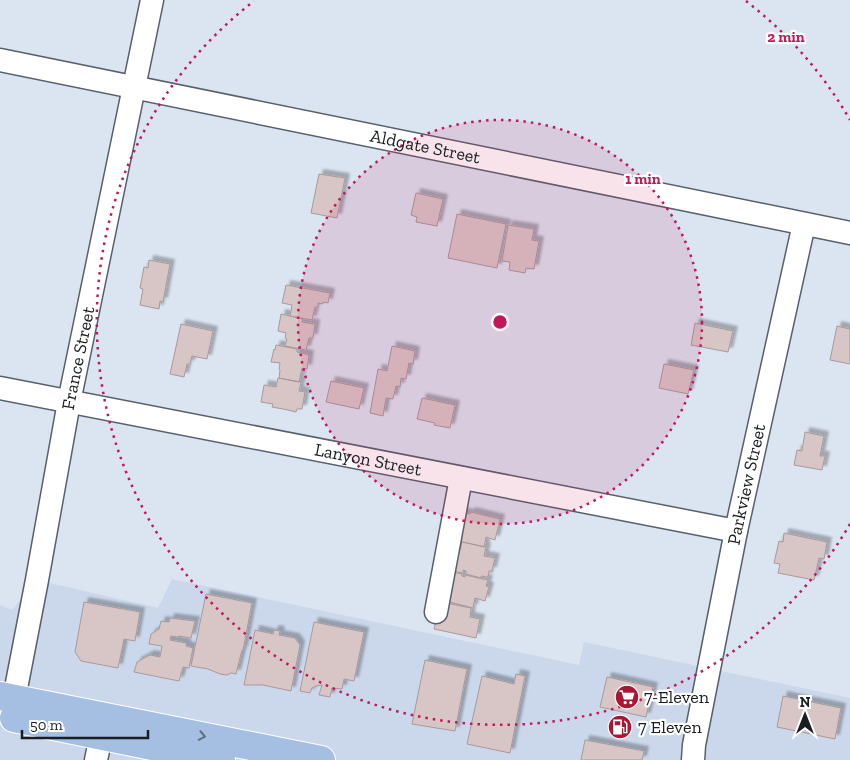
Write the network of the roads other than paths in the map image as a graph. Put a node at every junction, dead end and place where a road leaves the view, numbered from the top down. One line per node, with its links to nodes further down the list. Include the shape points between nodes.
1 (152, 0): 3 (street, France Street)
2 (0, 60): 3 (street, Aldgate Street)
3 (134, 88): 4 (street, Aldgate Street); 7 (street, France Street)
4 (804, 224): 5 (street, Aldgate Street); 9 (street, Parkview Street)
5 (850, 233)
6 (0, 388): 7 (street, Lanyon Street)
7 (68, 402): 8 (street, Lanyon Street); 11 (street, France Street, via 38,571)
8 (461, 478): 9 (street, Lanyon Street); 10 (street)
9 (736, 531): 13 (street, Parkview Street)
10 (436, 612)
11 (6, 707): 12 (main road); 15 (main road, one-way to 15)
12 (98, 748): 14 (main road)
13 (692, 755)
14 (221, 760)
15 (321, 760)

